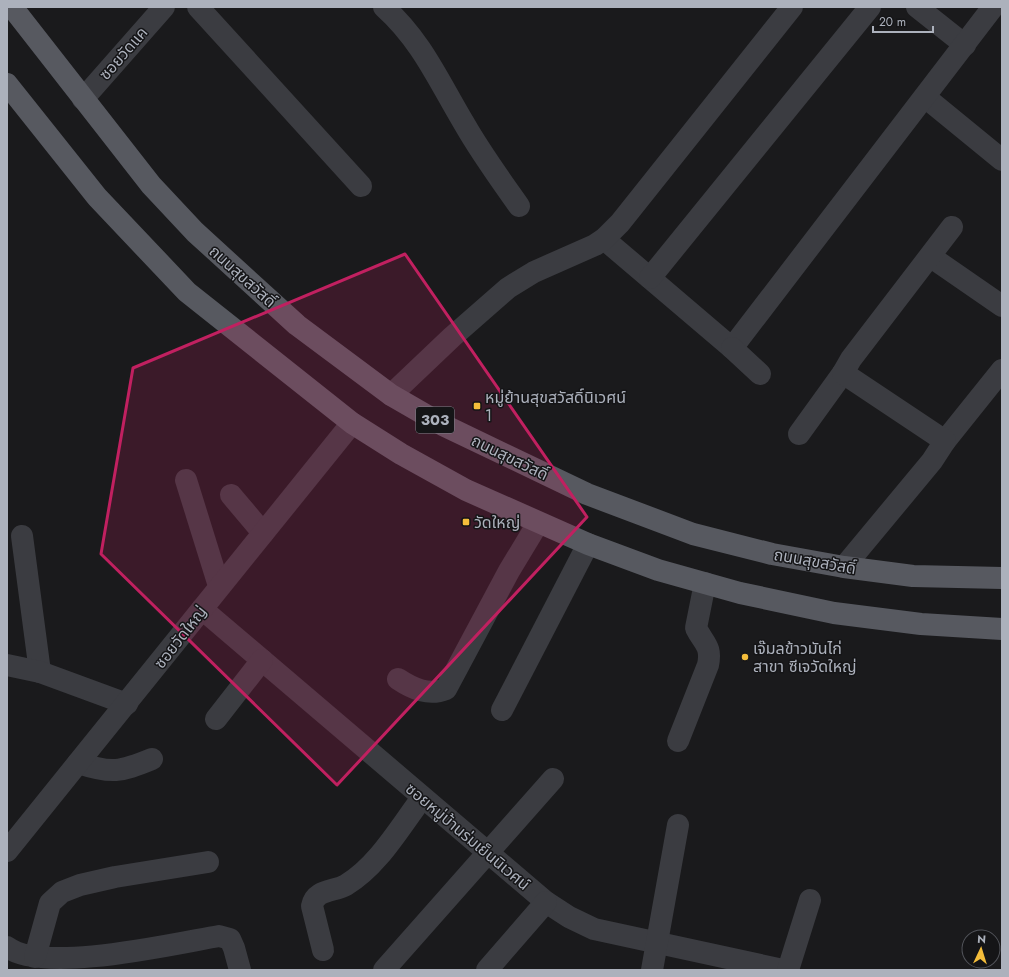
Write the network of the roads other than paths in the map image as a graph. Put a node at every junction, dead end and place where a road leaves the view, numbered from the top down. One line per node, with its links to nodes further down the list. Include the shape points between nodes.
1 (12, 7): 12 (main road, ถนนสุขสวัสดิ์ / 303)
2 (164, 7): 12 (street, ซอยวัดแค)
3 (198, 7): 14 (street)
4 (384, 7): 15 (street, via 414,38 436,71 485,158)
5 (792, 7): 17 (street)
6 (870, 7): 19 (street)
7 (917, 7): 9 (street)
8 (994, 15): 9 (street)
9 (965, 45): 11 (street)
10 (8, 88): 26 (main road, via 97,196 187,292)
11 (925, 97): 13 (street); 21 (street)
12 (83, 99): 25 (main road, ถนนสุขสวัสดิ์ / 303, via 151,185 195,232 297,325)
13 (1002, 160)
14 (361, 186)
15 (519, 206)
16 (952, 227): 18 (street)
17 (604, 239): 19 (street); 25 (street, via 534,272 508,288)
18 (931, 256): 20 (street); 23 (street, via 851,359)
19 (650, 278): 21 (street)
20 (1002, 306)
21 (732, 348): 24 (street)
22 (1002, 370): 28 (street)
23 (843, 373): 27 (street); 28 (street)
24 (760, 374)
25 (391, 395): 35 (main road, ถนนสุขสวัสดิ์ / 303, via 443,425 587,494 693,534 772,554)
26 (352, 423): 31 (main road, via 466,490); 32 (street, ซอยวัดใหญ่)
27 (799, 434)
28 (945, 441): 35 (street, via 932,461)
29 (186, 480): 38 (street)
30 (231, 495): 32 (street)
31 (538, 523): 34 (main road); 44 (street, via 446,689 439,692 424,691 411,688)
32 (263, 533): 38 (street, ซอยวัดใหญ่)
33 (22, 536): 43 (street)
34 (588, 544): 37 (main road, via 658,570); 46 (street)
35 (844, 567): 36 (main road, ถนนสุขสวัสดิ์ / 303, via 913,576)
36 (1002, 578)
37 (705, 583): 40 (main road, via 834,613 921,624); 48 (street, via 696,628 710,654)
38 (219, 586): 39 (street, ซอยวัดใหญ่)
39 (202, 609): 41 (street, ซอยหมู่บ้านร่มเย็นนิเวศน์); 45 (street, ซอยวัดใหญ่)
40 (1002, 629)
41 (262, 660): 47 (street); 52 (street, ซอยหมู่บ้านร่มเย็นนิเวศน์)
42 (7, 665): 43 (street)
43 (40, 672): 45 (street)
44 (398, 679)
45 (127, 704): 50 (street, ซอยวัดใหญ่)
46 (502, 710)
47 (216, 718)
48 (678, 741)
49 (152, 759): 50 (street, via 125,770 100,771)
50 (78, 764): 54 (street, ซอยวัดใหญ่)
51 (553, 779): 55 (street)
52 (422, 798): 55 (street, ซอยหมู่บ้านร่มเย็นนิเวศน์); 61 (street, via 365,870 345,885 313,899 312,906)
53 (678, 825): 59 (street)
54 (7, 851)
55 (487, 852): 58 (street, ซอยหมู่บ้านร่มเย็นนิเวศน์); 65 (street)
56 (208, 862): 62 (street, via 115,877 62,892 50,903)
57 (810, 900): 69 (street)
58 (546, 902): 59 (street, ซอยหมู่บ้านร่มเย็นนิเวศน์, via 594,930); 66 (street)
59 (656, 942): 67 (street); 68 (street, ซอยหมู่บ้านร่มเย็นนิเวศน์)
60 (7, 947): 62 (street)
61 (323, 950)
62 (35, 957): 63 (street)
63 (105, 963): 64 (street, via 219,936 230,939)
64 (240, 970)
65 (384, 970)
66 (487, 970)
67 (652, 970)
68 (783, 970)
69 (788, 970)

